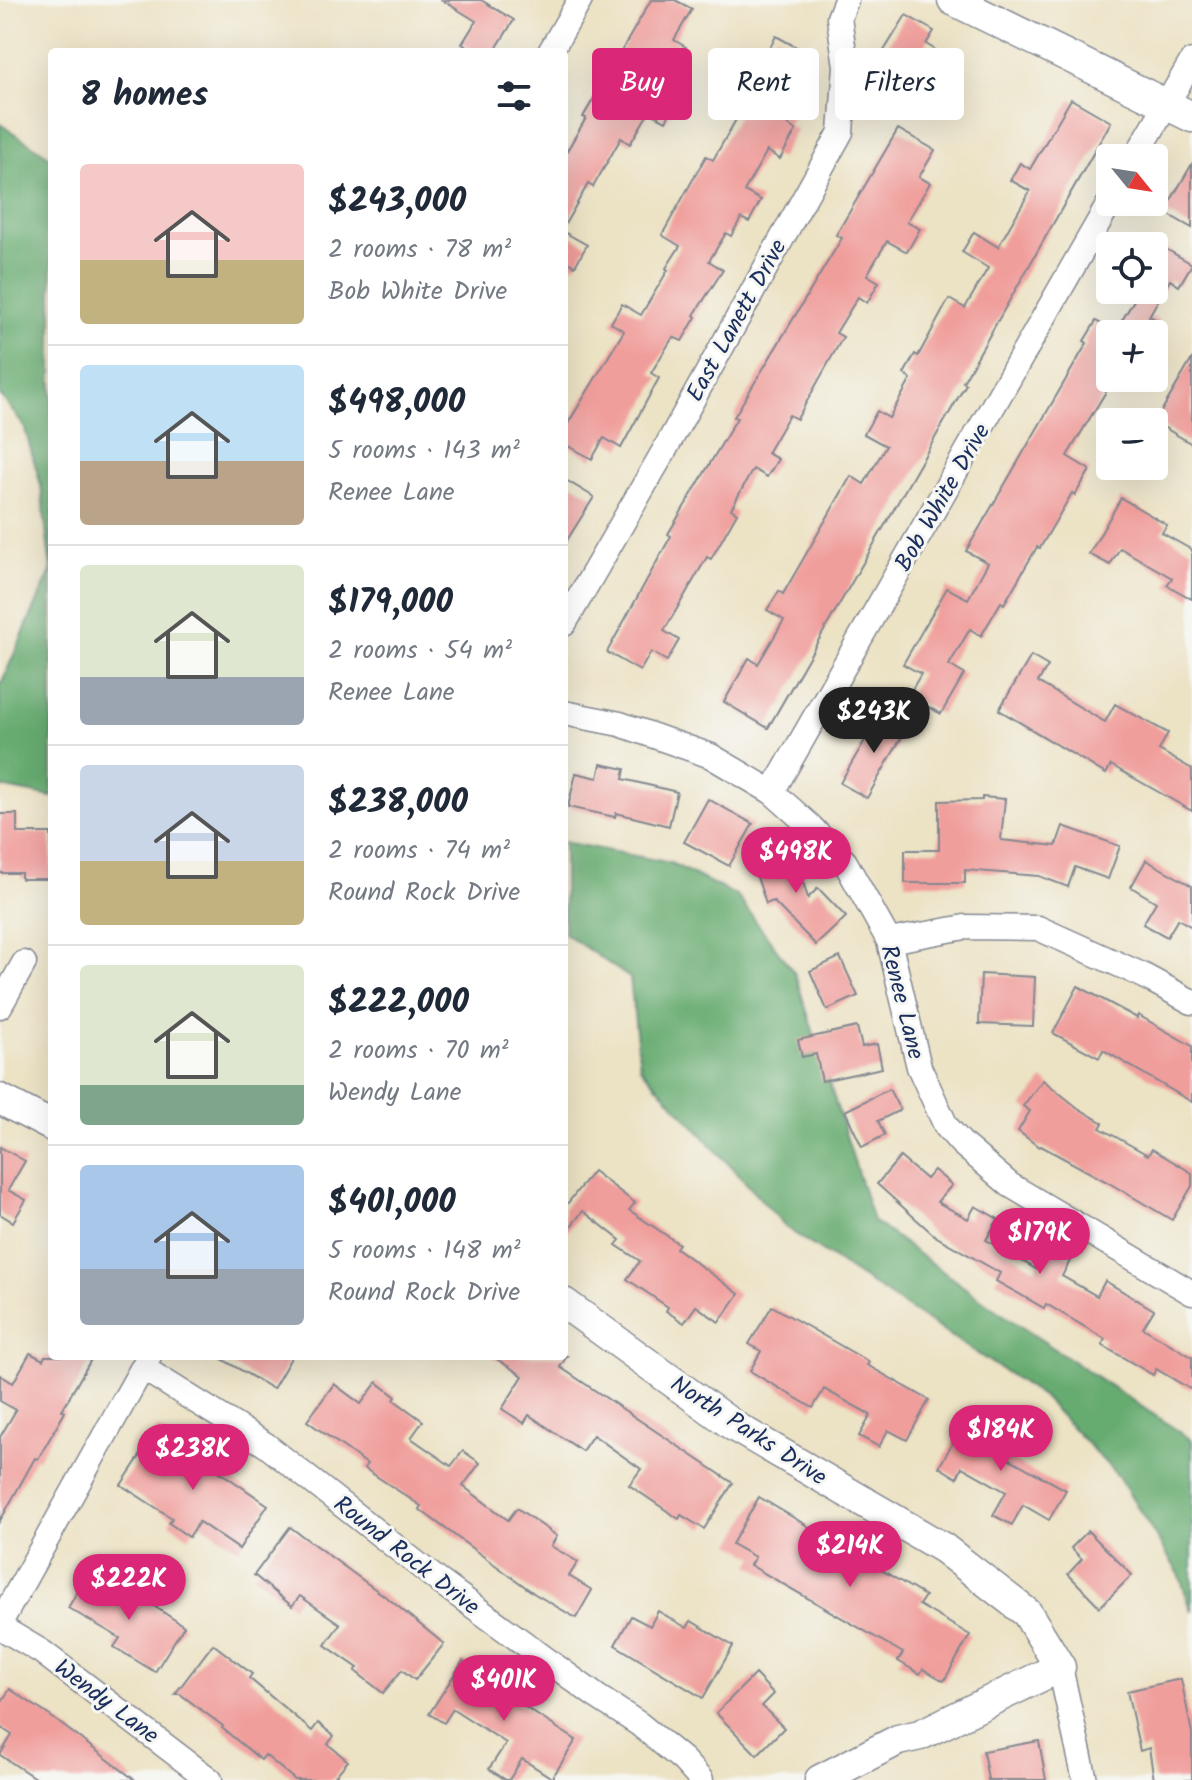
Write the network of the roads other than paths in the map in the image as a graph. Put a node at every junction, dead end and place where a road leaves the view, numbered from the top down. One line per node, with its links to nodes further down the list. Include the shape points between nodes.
1 (580, 0): 4 (street)
2 (846, 0): 9 (street, East Lanett Drive, via 839,18 846,66 841,132)
3 (953, 0): 6 (street)
4 (552, 48)
5 (1192, 61): 6 (street)
6 (1179, 111): 7 (street)
7 (1148, 144)
8 (1102, 216): 11 (street, Bob White Drive)
9 (568, 617)
10 (568, 714): 11 (street, Renee Lane, via 620,724 711,756)
11 (772, 792): 12 (street, Renee Lane, via 845,862)
12 (889, 941): 14 (street, via 965,927 1038,928); 18 (street, Renee Lane, via 919,1067 946,1126 1010,1185)
13 (24, 963): 15 (street)
14 (1192, 1002)
15 (0, 1006)
16 (0, 1099): 17 (street)
17 (48, 1124)
18 (1192, 1293)
19 (568, 1306): 22 (street, North Parks Drive, via 734,1426 943,1548 1027,1613)
20 (146, 1362): 21 (street); 24 (street, Round Rock Drive, via 266,1445 439,1581 639,1724)
21 (0, 1625): 23 (street, Wendy Lane)
22 (1060, 1667): 25 (street); 26 (street, North Parks Drive)
23 (210, 1780)
24 (701, 1780)
25 (820, 1780)
26 (1085, 1780)

